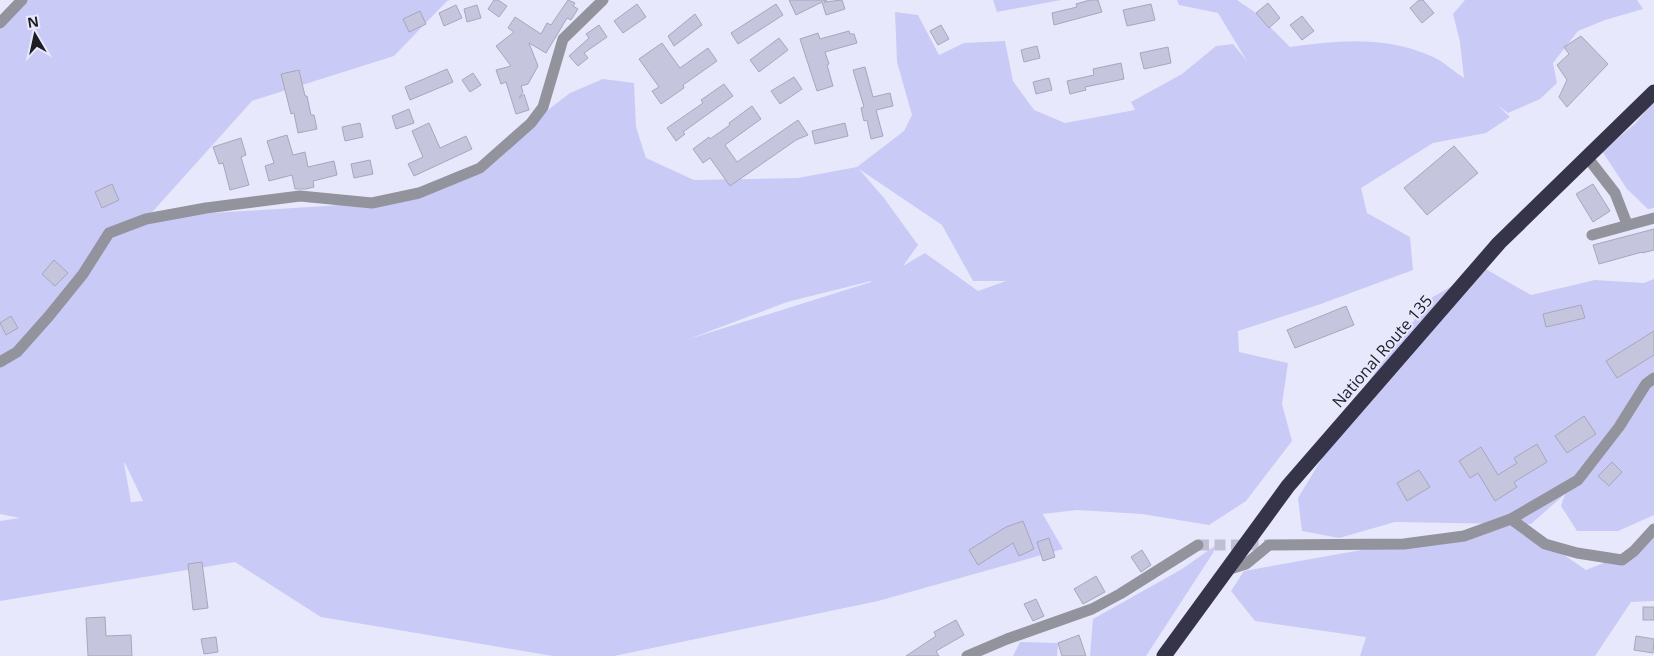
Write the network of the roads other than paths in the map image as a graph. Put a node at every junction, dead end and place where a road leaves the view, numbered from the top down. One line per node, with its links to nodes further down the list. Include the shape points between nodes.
1 (22, 0): 3 (street)
2 (603, 0): 9 (street, via 563,39 543,107 531,123 480,168 418,193 372,203 300,196 146,219 109,233 83,274 50,316 17,352)
3 (0, 23)
4 (1654, 92): 5 (highway, National Route 135)
5 (1587, 157): 7 (street, via 1614,193); 14 (highway, National Route 135, via 1499,243 1288,486)
6 (1654, 218): 7 (street)
7 (1627, 224): 8 (street)
8 (1592, 235)
9 (0, 362)
10 (1654, 378): 11 (street, via 1646,384 1619,427 1578,480)
11 (1511, 519): 12 (street, via 1545,544 1622,560); 14 (street, via 1464,536 1404,544 1269,545 1246,564)
12 (1654, 529)
13 (1198, 545): 15 (street, via 1092,608)
14 (1227, 570): 16 (highway, National Route 135)
15 (967, 656)
16 (1164, 656)

